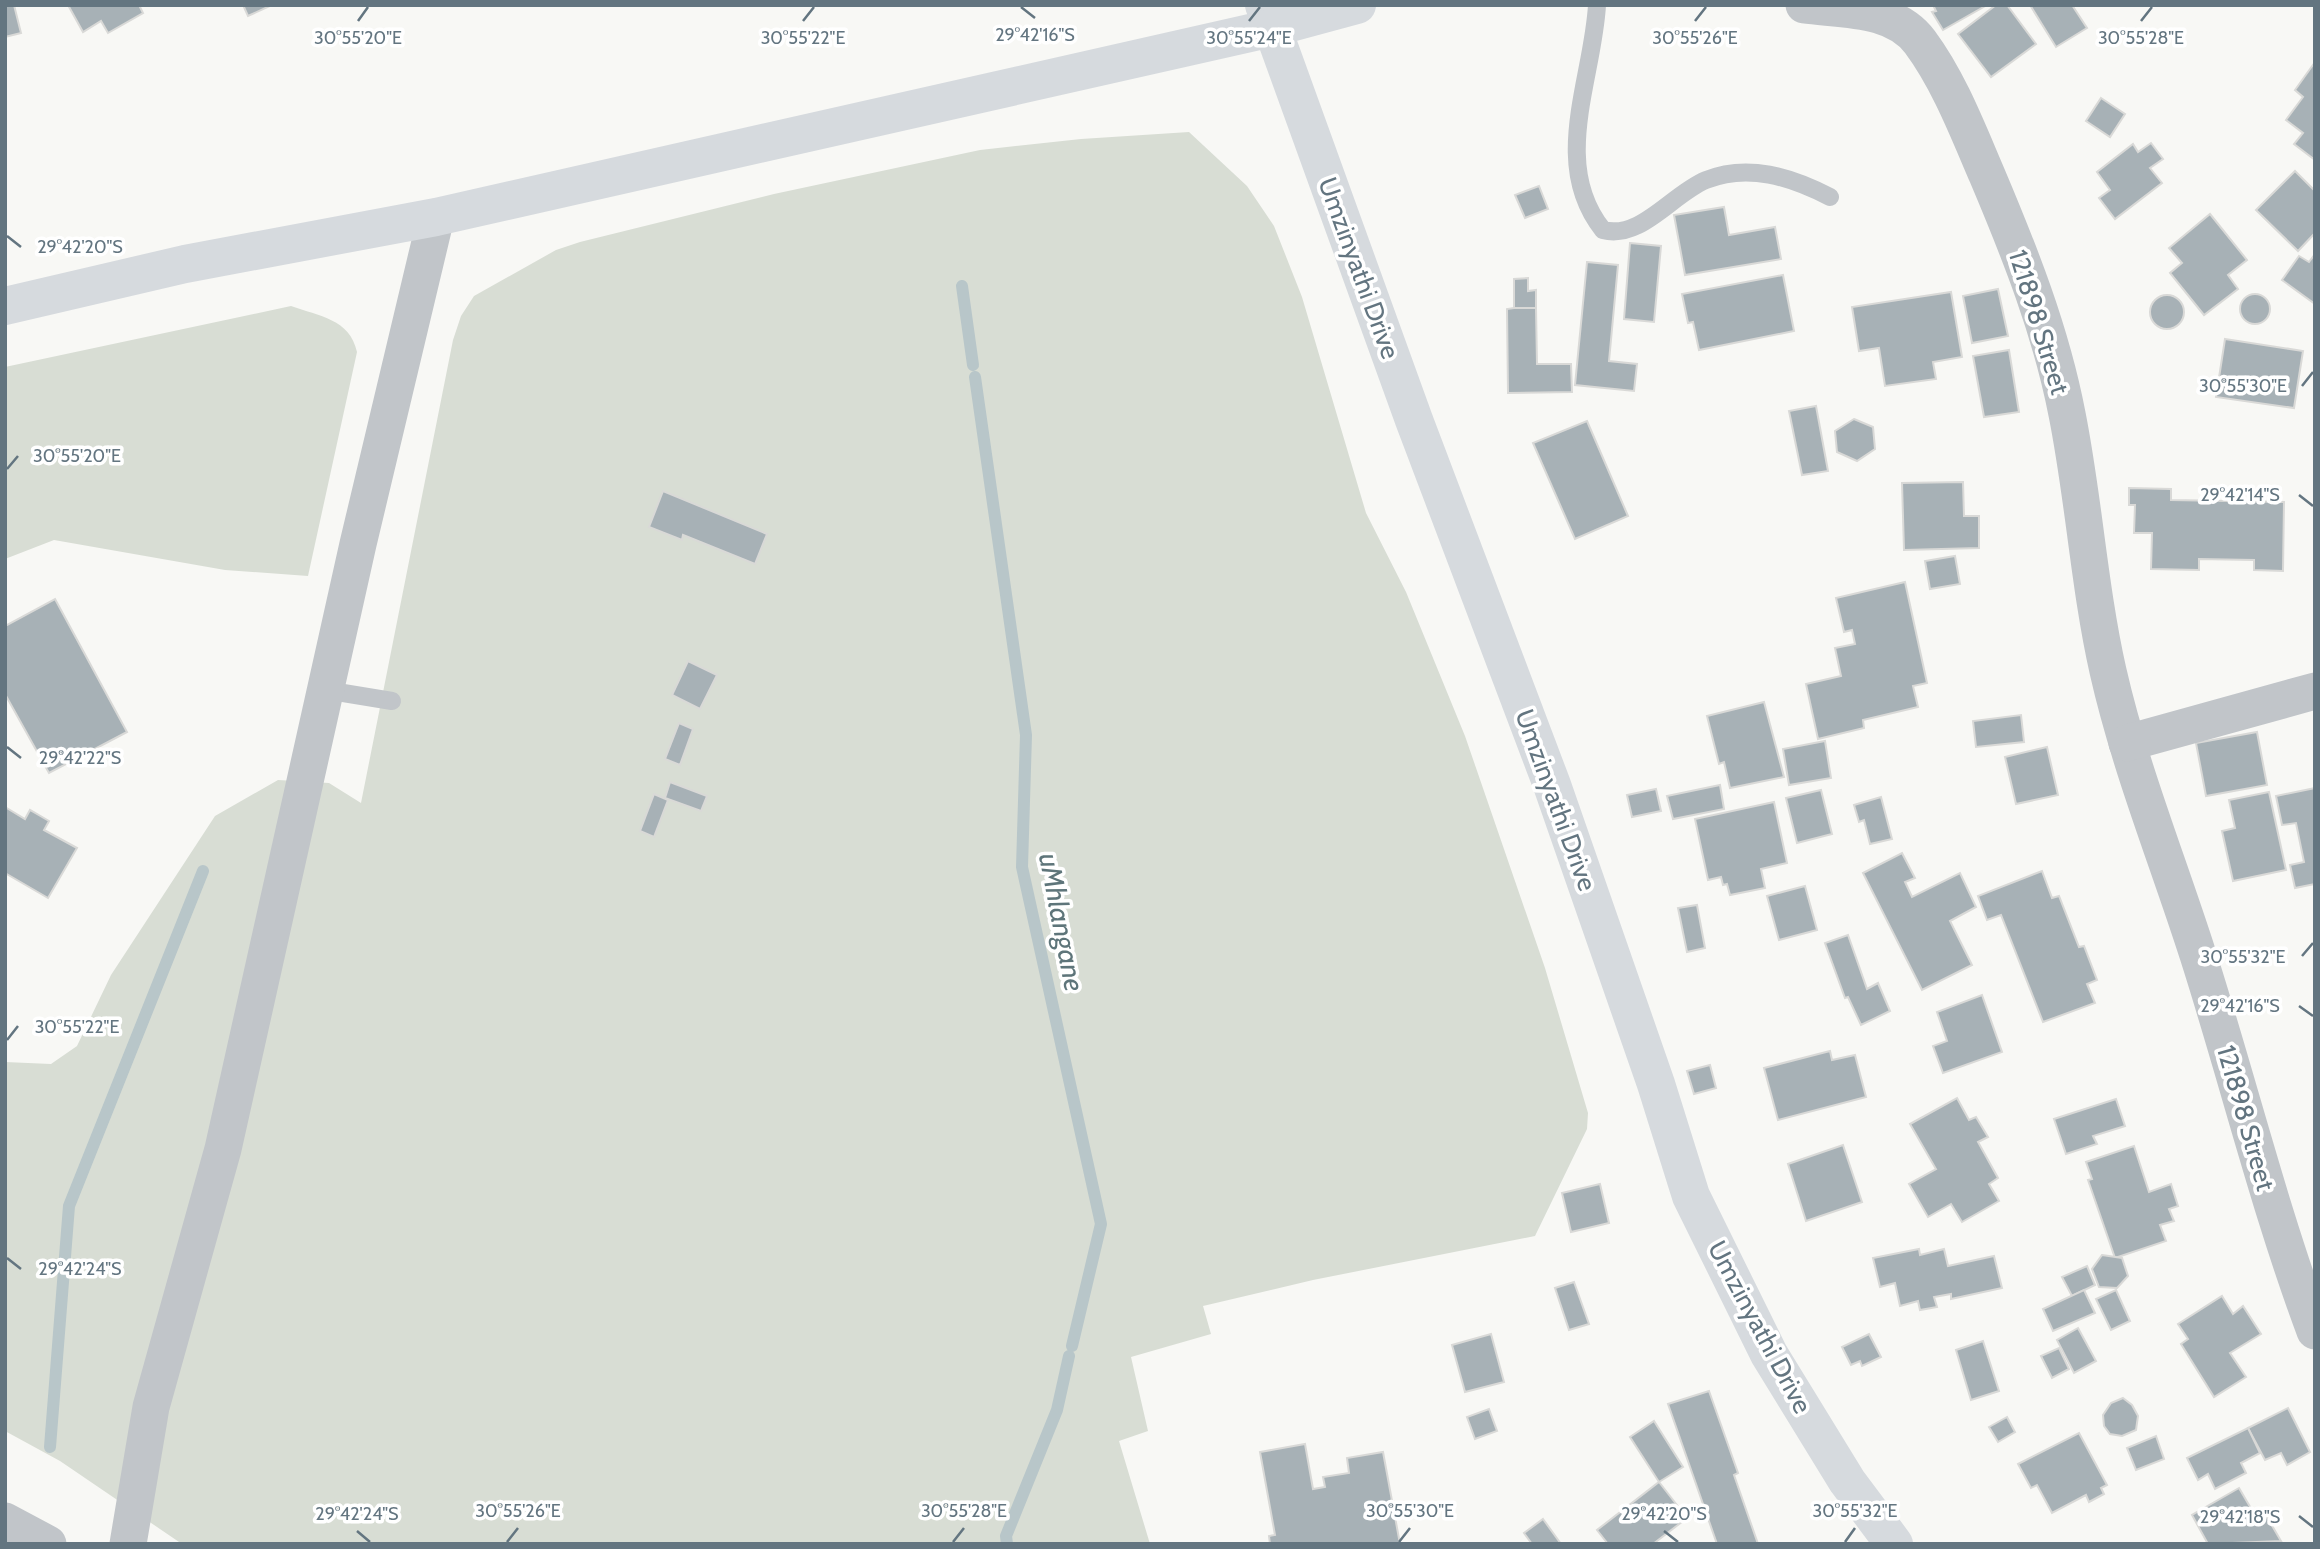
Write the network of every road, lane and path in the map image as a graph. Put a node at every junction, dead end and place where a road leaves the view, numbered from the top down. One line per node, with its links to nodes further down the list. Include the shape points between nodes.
1 (1357, 5): 4 (street)
2 (1597, 5): 5 (lane, via 1574,145 1588,203 1602,230 1626,233 1702,181 1719,176 1782,176)
3 (1804, 5): 11 (street, 121898 Street, via 1874,13 1909,30 1939,74 1973,144 2026,269 2053,354 2108,670)
4 (1268, 17): 6 (street); 16 (street, Umzinyathi Drive, via 1552,785 1692,1196 1769,1354 1847,1481)
5 (1830, 197)
6 (436, 217): 7 (street, via 185,264); 8 (street)
7 (5, 306)
8 (325, 690): 10 (lane); 15 (street, via 223,1149 151,1407)
9 (2315, 691): 11 (street)
10 (392, 701)
11 (2127, 743): 12 (street, 121898 Street, via 2199,956 2282,1244)
12 (2315, 1331)
13 (5, 1521): 14 (street)
14 (48, 1544)
15 (128, 1544)
16 (1894, 1544)

